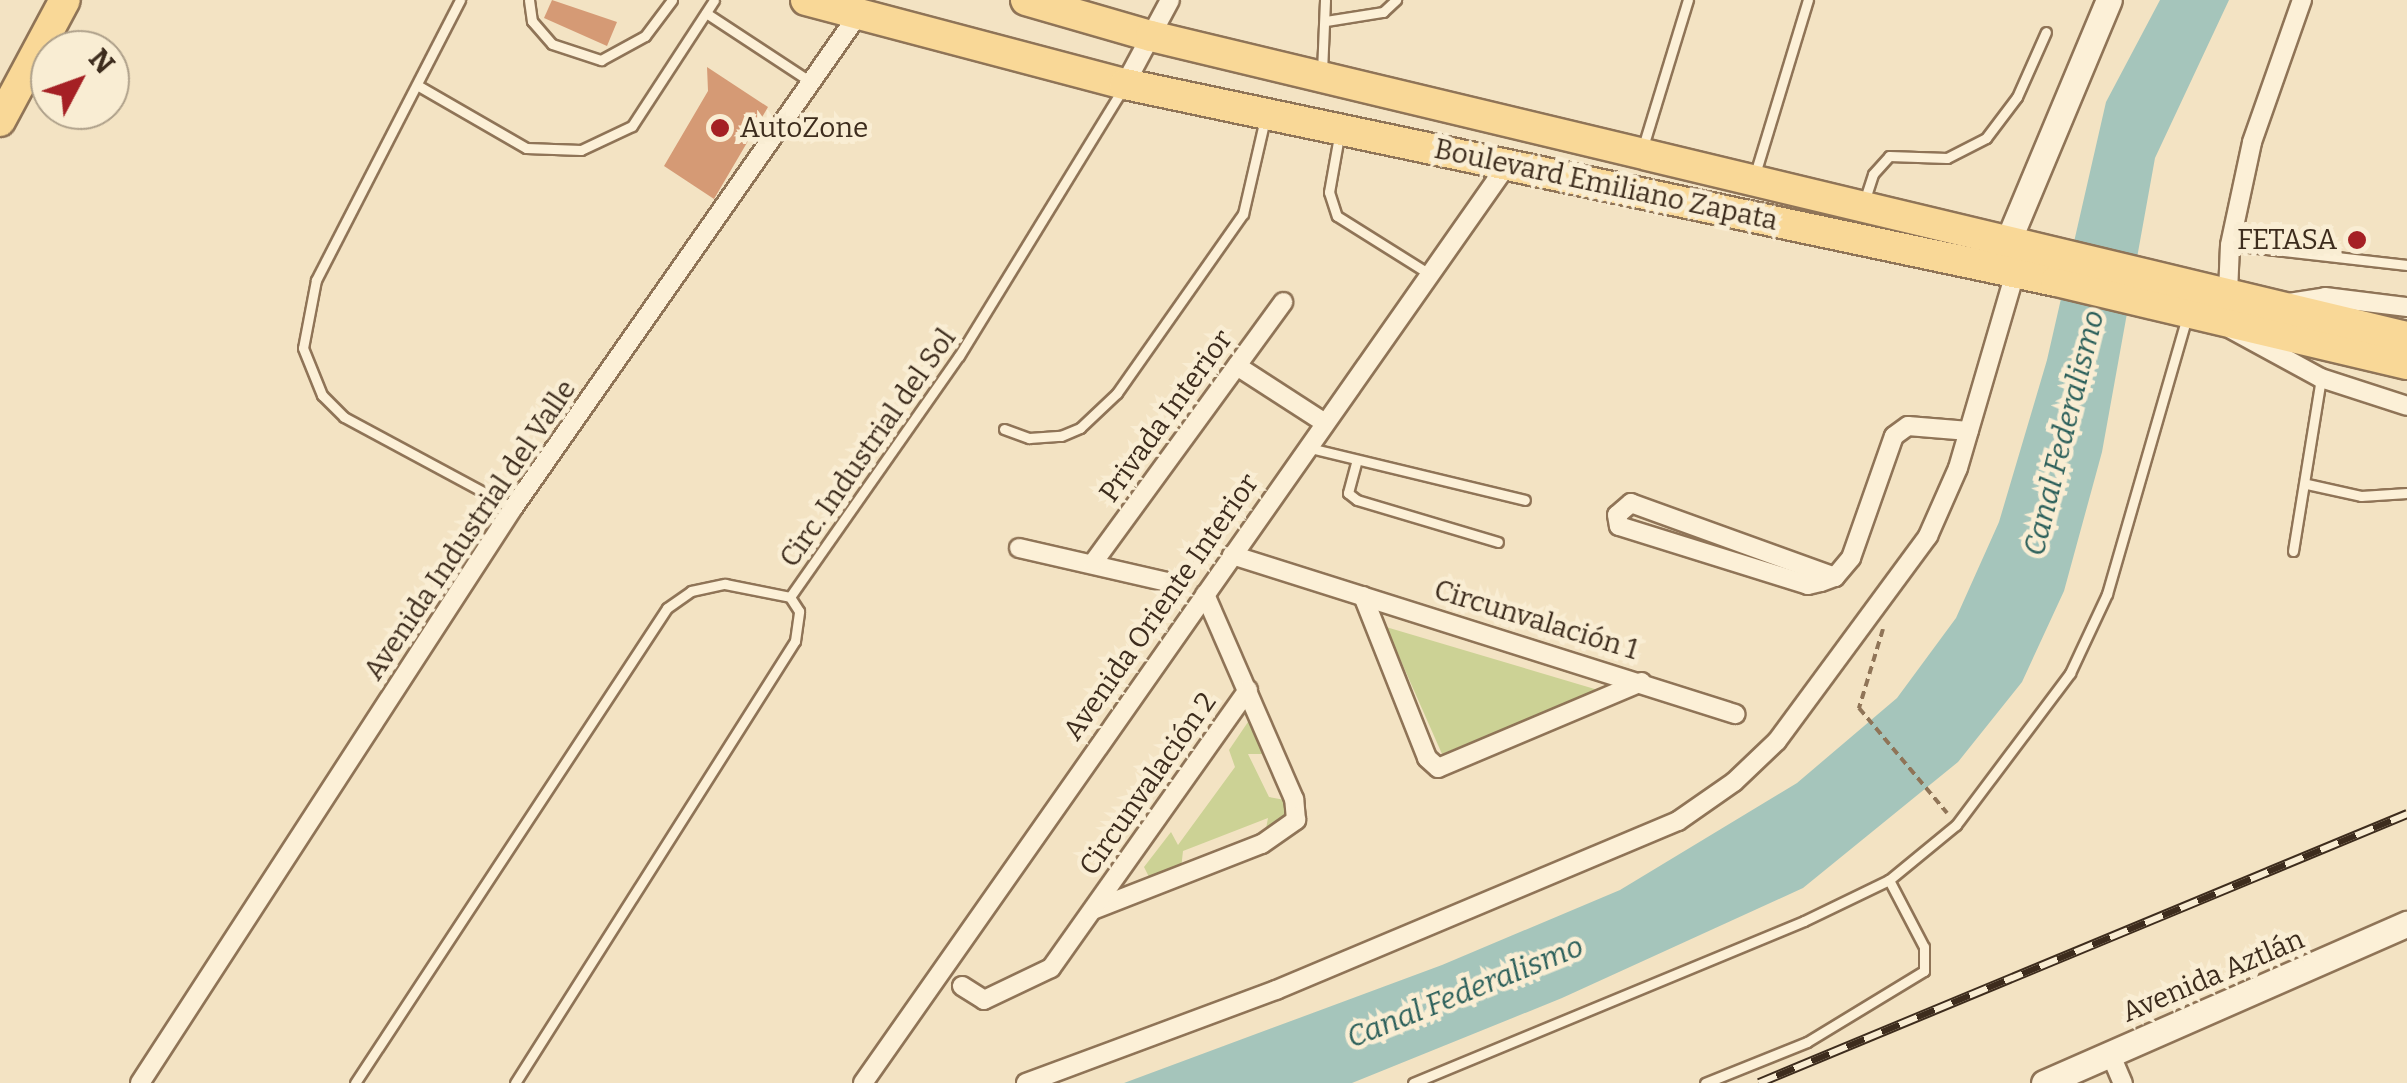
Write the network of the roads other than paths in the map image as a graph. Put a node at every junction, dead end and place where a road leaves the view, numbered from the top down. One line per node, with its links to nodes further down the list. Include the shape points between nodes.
1 (65, 0): 24 (main road)
2 (460, 0): 22 (lane)
3 (529, 0): 4 (lane, via 532,21 552,44 601,60 646,36)
4 (672, 0)
5 (714, 0): 14 (lane)
6 (806, 0): 16 (main road, Boulevard Emiliano Zapata)
7 (1026, 0): 15 (main road, Boulevard Emiliano Zapata)
8 (1325, 0): 17 (lane)
9 (1396, 0): 17 (lane, via 1382,12)
10 (1688, 0): 26 (lane)
11 (1808, 0): 28 (lane)
12 (2108, 0): 30 (main road)
13 (2302, 0): 31 (street, via 2252,142)
14 (706, 13): 20 (lane); 22 (lane, via 632,126 581,150 526,148)
15 (1160, 13): 19 (main road, Boulevard Emiliano Zapata); 21 (street)
16 (858, 16): 20 (street, Avenida Industrial del Valle); 21 (main road, Boulevard Emiliano Zapata)
17 (1326, 21): 19 (lane)
18 (2046, 32): 29 (lane, via 2017,98 1986,138 1947,158 1889,156 1872,174)
19 (1322, 77): 26 (main road, Boulevard Emiliano Zapata)
20 (811, 82): 55 (street, Avenida Industrial del Valle)
21 (1125, 84): 23 (main road, Boulevard Emiliano Zapata); 67 (lane, Circ. Industrial del Sol, via 959,356)
22 (417, 85): 55 (lane, via 316,280 303,324 308,371 344,417)
23 (1267, 112): 25 (main road, Boulevard Emiliano Zapata); 48 (lane, via 1243,214 1117,393 1080,428 1060,436 1029,438)
24 (0, 122)
25 (1340, 128): 27 (main road, Boulevard Emiliano Zapata); 35 (lane, via 1329,192 1337,216)
26 (1641, 152): 28 (main road, Boulevard Emiliano Zapata)
27 (1507, 165): 34 (main road, Boulevard Emiliano Zapata); 35 (street, Avenida Oriente Interior)
28 (1752, 181): 29 (main road, Boulevard Emiliano Zapata)
29 (1863, 206): 30 (main road, Boulevard Emiliano Zapata)
30 (2008, 242): 33 (main road, Boulevard Emiliano Zapata)
31 (2230, 244): 32 (lane); 36 (street)
32 (2407, 265)
33 (2059, 266): 34 (main road, Boulevard Emiliano Zapata); 36 (main road, Boulevard Emiliano Zapata, via 2158,275); 40 (main road, Boulevard Emiliano Zapata)
34 (2015, 274): 49 (street)
35 (1431, 275): 47 (street, Avenida Oriente Interior)
36 (2228, 293): 38 (main road, Boulevard Emiliano Zapata)
37 (1282, 302): 44 (street, Privada Interior)
38 (2276, 305): 39 (street, via 2325,296); 42 (main road, Boulevard Emiliano Zapata)
39 (2407, 308)
40 (2172, 310): 41 (main road, Boulevard Emiliano Zapata); 71 (lane, via 2138,501 2107,594 2070,673 1956,825)
41 (2223, 323): 43 (main road, Boulevard Emiliano Zapata); 45 (street)
42 (2407, 336)
43 (2407, 364)
44 (1237, 366): 47 (street); 62 (street, Privada Interior)
45 (2322, 378): 46 (street); 52 (lane)
46 (2407, 406)
47 (1322, 421): 50 (street, Avenida Oriente Interior)
48 (1004, 429)
49 (1969, 432): 63 (street, via 1908,426 1894,436 1859,542); 80 (street, via 1928,536 1884,598 1777,741 1678,821 1276,990)
50 (1304, 447): 51 (lane); 60 (street, Avenida Oriente Interior)
51 (1356, 464): 54 (lane, via 1399,467); 57 (lane, via 1348,493 1357,500)
52 (2307, 484): 53 (lane, via 2361,496); 59 (lane)
53 (2407, 493)
54 (1525, 500)
55 (513, 508): 76 (street, Avenida Industrial del Valle)
56 (1722, 535): 61 (street); 61 (street, via 1631,503 1617,515 1619,526); 63 (street)
57 (1498, 542)
58 (1018, 548): 62 (street)
59 (2293, 551)
60 (1232, 555): 65 (street, Avenida Oriente Interior); 66 (street, Circunvalación 1)
61 (1716, 558): 63 (street, via 1808,585)
62 (1093, 562): 64 (street)
63 (1835, 577)
64 (1176, 584)
65 (1205, 594): 69 (street, Circunvalación 2); 79 (street, Avenida Oriente Interior)
66 (1363, 596): 68 (street, Circunvalación 1); 68 (street, Circunvalación 1, via 1432,766 1447,768)
67 (790, 597): 77 (lane, Circ. Industrial del Sol, via 725,584 691,591 666,608); 78 (lane, via 800,611 795,641)
68 (1642, 682): 70 (street)
69 (1248, 690): 72 (street, Circunvalación 2); 72 (street, Circunvalación 2, via 1297,807 1292,826)
70 (1735, 714)
71 (1889, 880): 81 (lane, via 1710,964); 82 (lane, via 1924,946 1924,971 1807,1042)
72 (1095, 909): 74 (street, via 1043,974 984,1000)
73 (2407, 924): 75 (main road, Avenida Aztlán)
74 (962, 986)
75 (2110, 1053): 83 (main road, Avenida Aztlán); 84 (street)
76 (140, 1083)
77 (355, 1083)
78 (514, 1083)
79 (864, 1083)
80 (1026, 1083)
81 (1414, 1083)
82 (1705, 1083)
83 (2044, 1083)
84 (2123, 1083)

